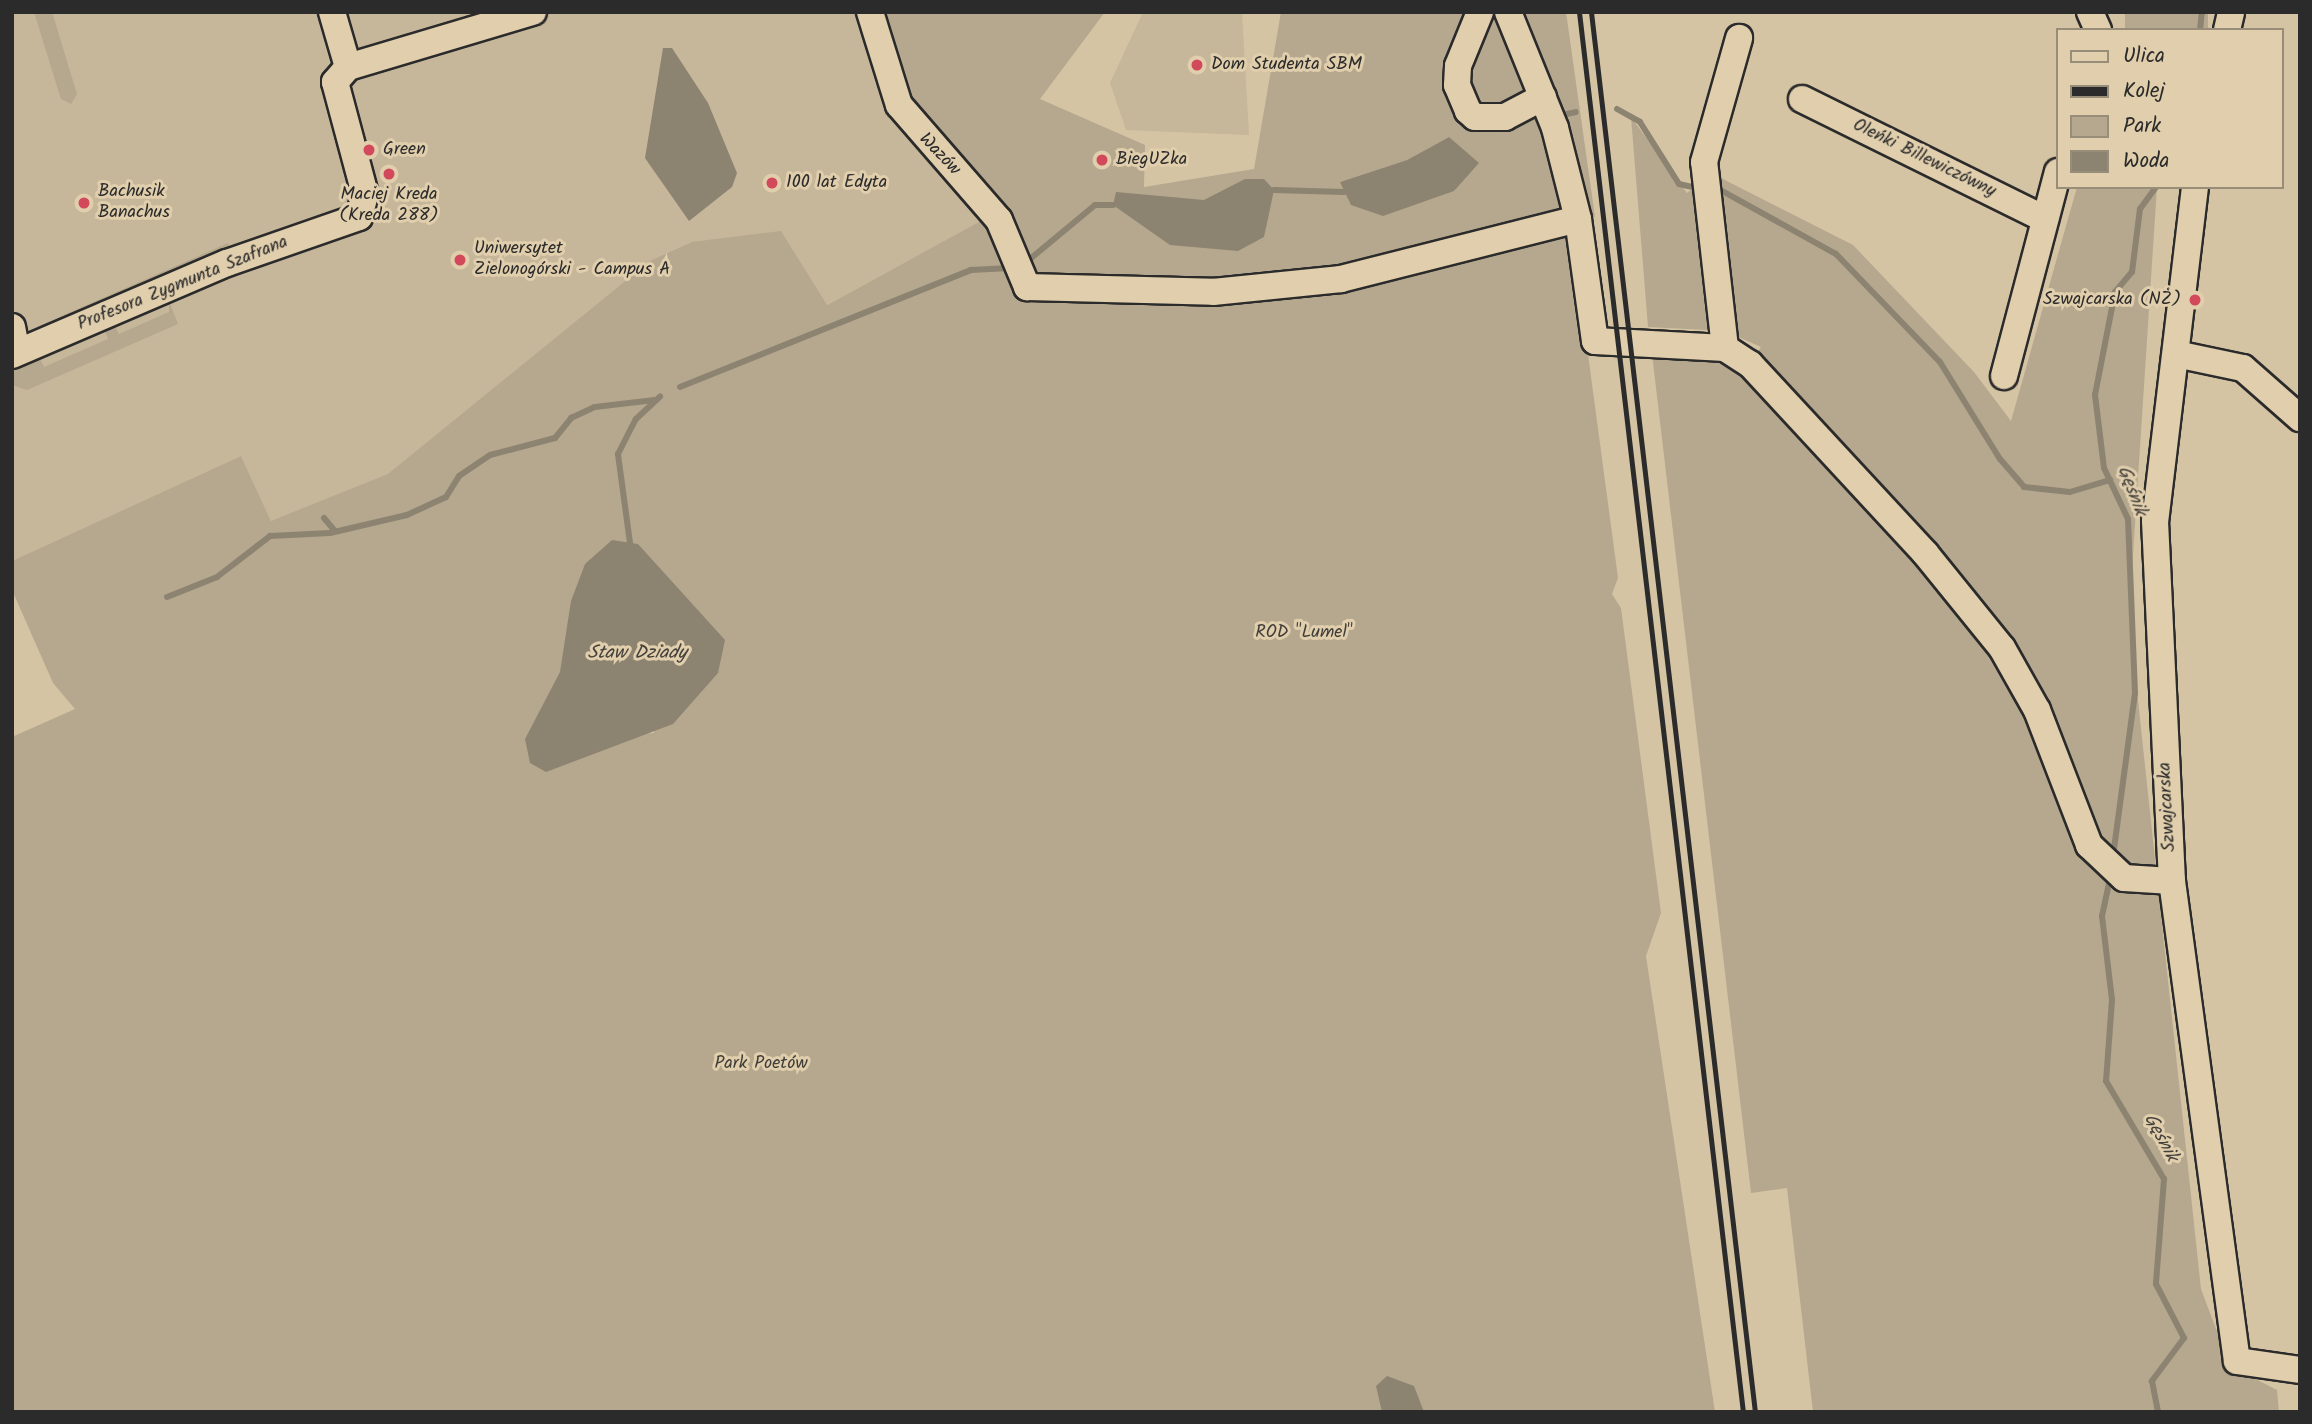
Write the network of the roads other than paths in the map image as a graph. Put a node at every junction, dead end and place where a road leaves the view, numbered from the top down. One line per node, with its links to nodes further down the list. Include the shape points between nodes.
1 (332, 12): 9 (street)
2 (533, 12): 9 (street)
3 (870, 12): 14 (street, Wazów, via 899,105 985,201 1022,274 1213,292 1341,279)
4 (1480, 12): 10 (street, via 1458,66 1457,85 1468,111 1475,117 1505,117)
5 (1508, 12): 10 (street)
6 (2090, 12): 7 (street)
7 (2097, 28)
8 (1740, 38): 17 (street, via 1708,143 1706,186)
9 (348, 67): 18 (street, Profesora Zygmunta Szafrana, via 335,82 365,194 359,217 227,263)
10 (1543, 97): 14 (street)
11 (1802, 99): 15 (street, Oleńki Billewiczówny)
12 (2056, 179): 15 (street)
13 (2195, 189): 19 (street, Szwajcarska)
14 (1578, 219): 17 (street, via 1595,341)
15 (2045, 219): 20 (street)
16 (12, 327): 18 (street, Profesora Zygmunta Szafrana)
17 (1725, 348): 22 (street, via 1750,364 1925,552 2002,648 2037,710 2089,845 2124,878)
18 (15, 354)
19 (2176, 354): 21 (street, via 2243,368); 22 (street, Szwajcarska, via 2156,483 2154,548)
20 (2004, 376)
21 (2300, 418)
22 (2172, 881): 23 (street, Szwajcarska, via 2237,1360)
23 (2300, 1370)

